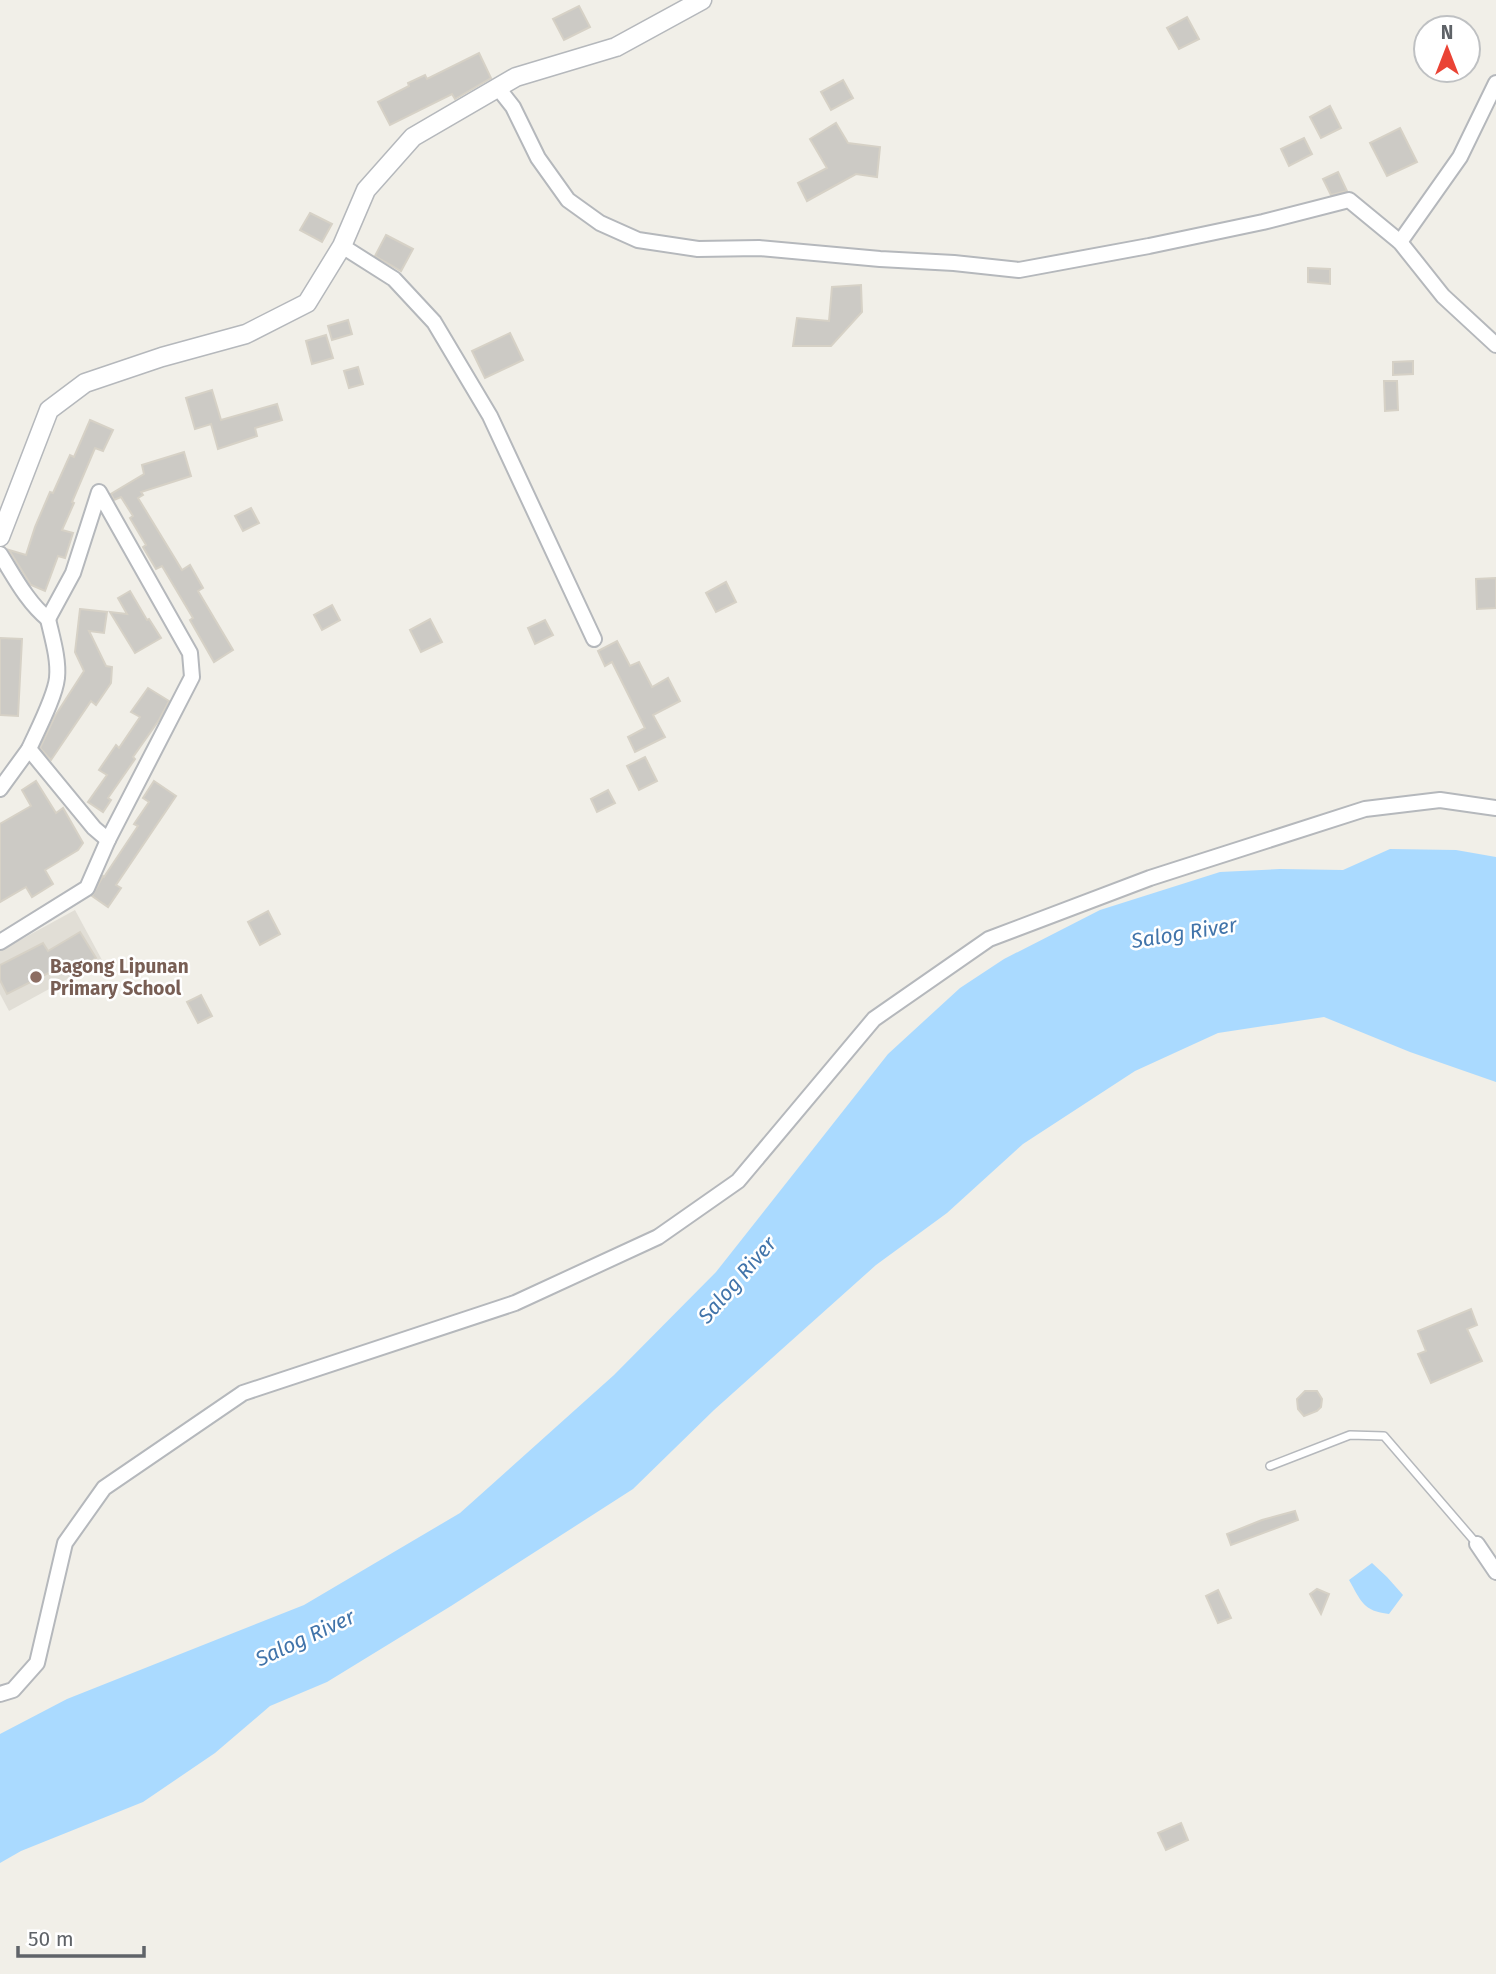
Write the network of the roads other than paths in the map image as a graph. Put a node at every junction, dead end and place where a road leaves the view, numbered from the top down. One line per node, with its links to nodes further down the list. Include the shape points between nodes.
1 (702, 0): 3 (street, via 616,47 524,74)
2 (1496, 83): 4 (street, via 1460,157)
3 (498, 88): 4 (street, via 568,200 600,223 639,240 698,249 759,248 1019,270 1263,222 1349,200); 5 (street, via 413,137 366,190)
4 (1400, 242): 6 (street, via 1443,296)
5 (342, 246): 7 (street, via 307,303 246,334 85,383 49,410); 10 (street, via 394,279 434,322 490,416)
6 (1496, 345)
7 (0, 537)
8 (0, 554): 9 (street)
9 (48, 618): 11 (street, via 57,679); 14 (street, via 73,573 99,492 190,653 192,677)
10 (594, 639)
11 (29, 749): 12 (street); 14 (street)
12 (0, 789)
13 (1496, 808): 19 (street, via 1440,800 1365,809 1150,878 989,939 874,1019 738,1181 658,1237 515,1303 243,1393 104,1489 65,1543 37,1663 13,1690)
14 (108, 840): 15 (street, via 87,888)
15 (0, 942)
16 (1269, 1466): 17 (lane, via 1350,1435 1384,1436)
17 (1476, 1544): 18 (street)
18 (1496, 1572)
19 (0, 1694)

